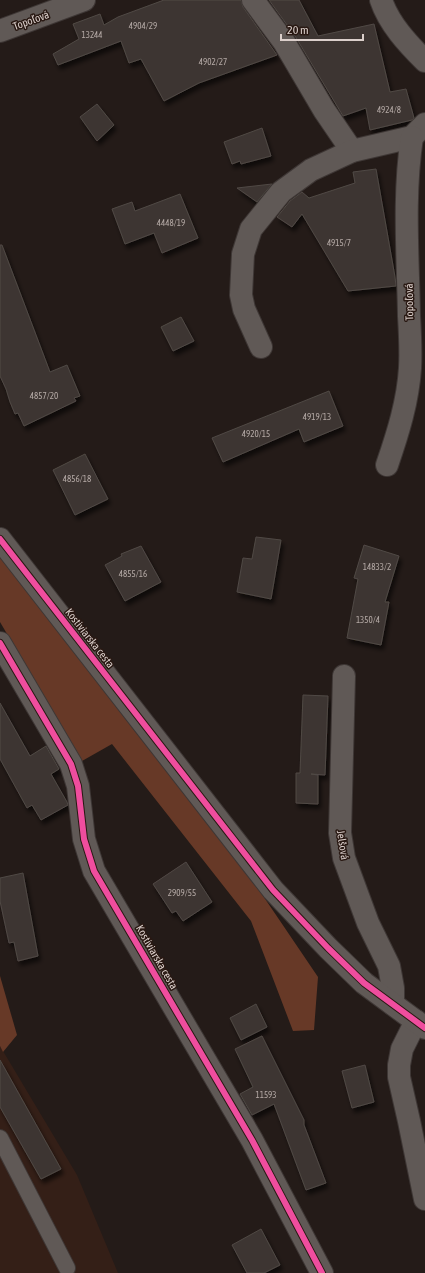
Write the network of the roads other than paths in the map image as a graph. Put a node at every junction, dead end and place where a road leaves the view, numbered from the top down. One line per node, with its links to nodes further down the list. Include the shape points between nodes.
1 (84, 0): 4 (street, Topoľová)
2 (253, 0): 7 (street, via 284,42 324,110)
3 (381, 0): 5 (street, via 406,42)
4 (0, 31)
5 (425, 61)
6 (419, 130): 7 (street, Topoľová); 9 (street, Topoľová, via 409,156 407,193 410,367 406,403)
7 (352, 150): 8 (street, Topoľová, via 311,170 281,192 251,229 243,254 241,295 244,309)
8 (261, 347)
9 (387, 465)
10 (0, 539): 13 (street, Kostiviarska cesta, via 273,890 364,983)
11 (0, 643): 18 (street, Kostiviarska cesta, via 71,764 78,786 84,839 94,871 252,1140)
12 (344, 676): 13 (street, Jelšová, via 340,833 344,858 365,915 389,966)
13 (393, 1004): 14 (street, Kostiviarska cesta)
14 (420, 1025): 16 (street, via 402,1049 399,1077)
15 (0, 1138): 17 (lane)
16 (425, 1200)
17 (67, 1268)
18 (322, 1273)

